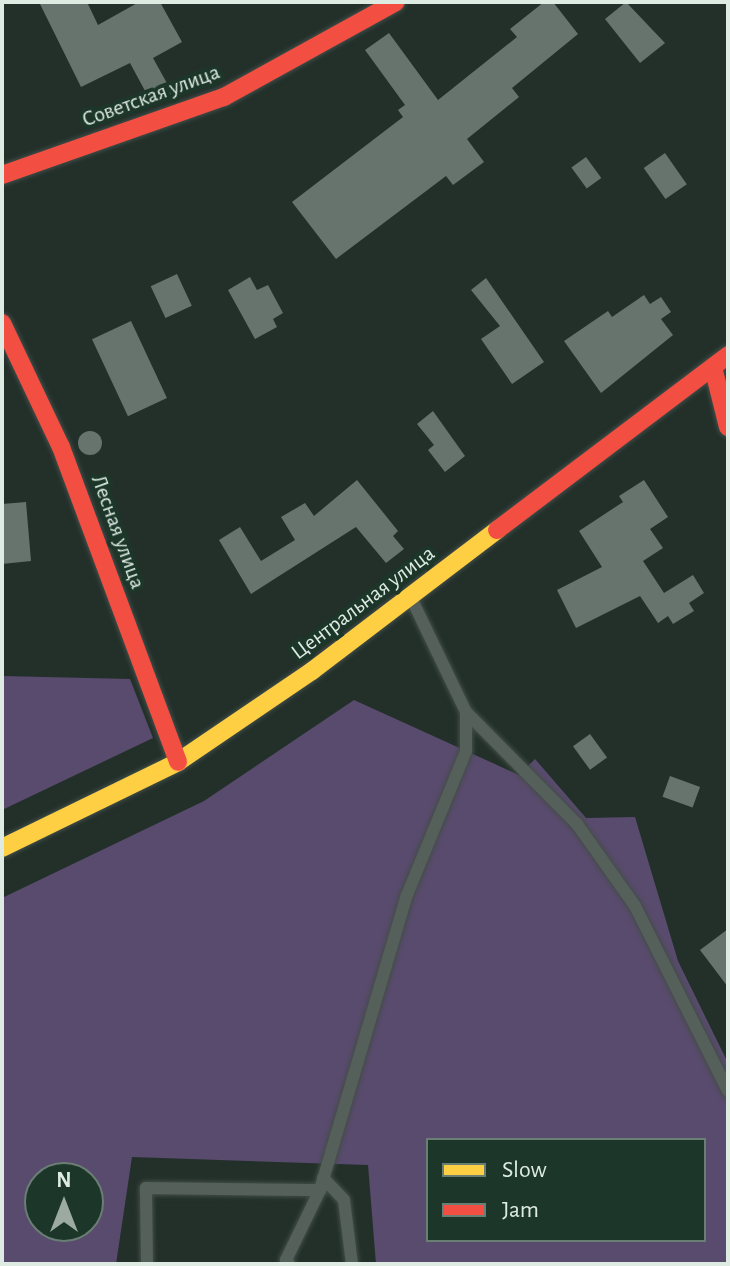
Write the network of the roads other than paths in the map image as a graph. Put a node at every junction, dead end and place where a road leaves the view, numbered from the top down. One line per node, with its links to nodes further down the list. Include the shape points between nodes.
1 (396, 2): 2 (street, Советская улица, via 224,97)
2 (2, 175)
3 (2, 323): 10 (street, Лесная улица, via 61,447)
4 (728, 355): 5 (street, Центральная улица)
5 (713, 367): 6 (street); 8 (street, Центральная улица)
6 (725, 405): 7 (street)
7 (728, 427)
8 (411, 599): 9 (lane); 10 (street, Центральная улица)
9 (466, 712): 12 (lane, via 577,824 635,906); 13 (lane, via 466,751 407,895)
10 (178, 762): 11 (street, Центральная улица)
11 (2, 848)
12 (728, 1091)
13 (321, 1184): 14 (lane, via 146,1188); 15 (lane, via 286,1260); 16 (lane, via 344,1200)
14 (147, 1264)
15 (289, 1264)
16 (352, 1264)

